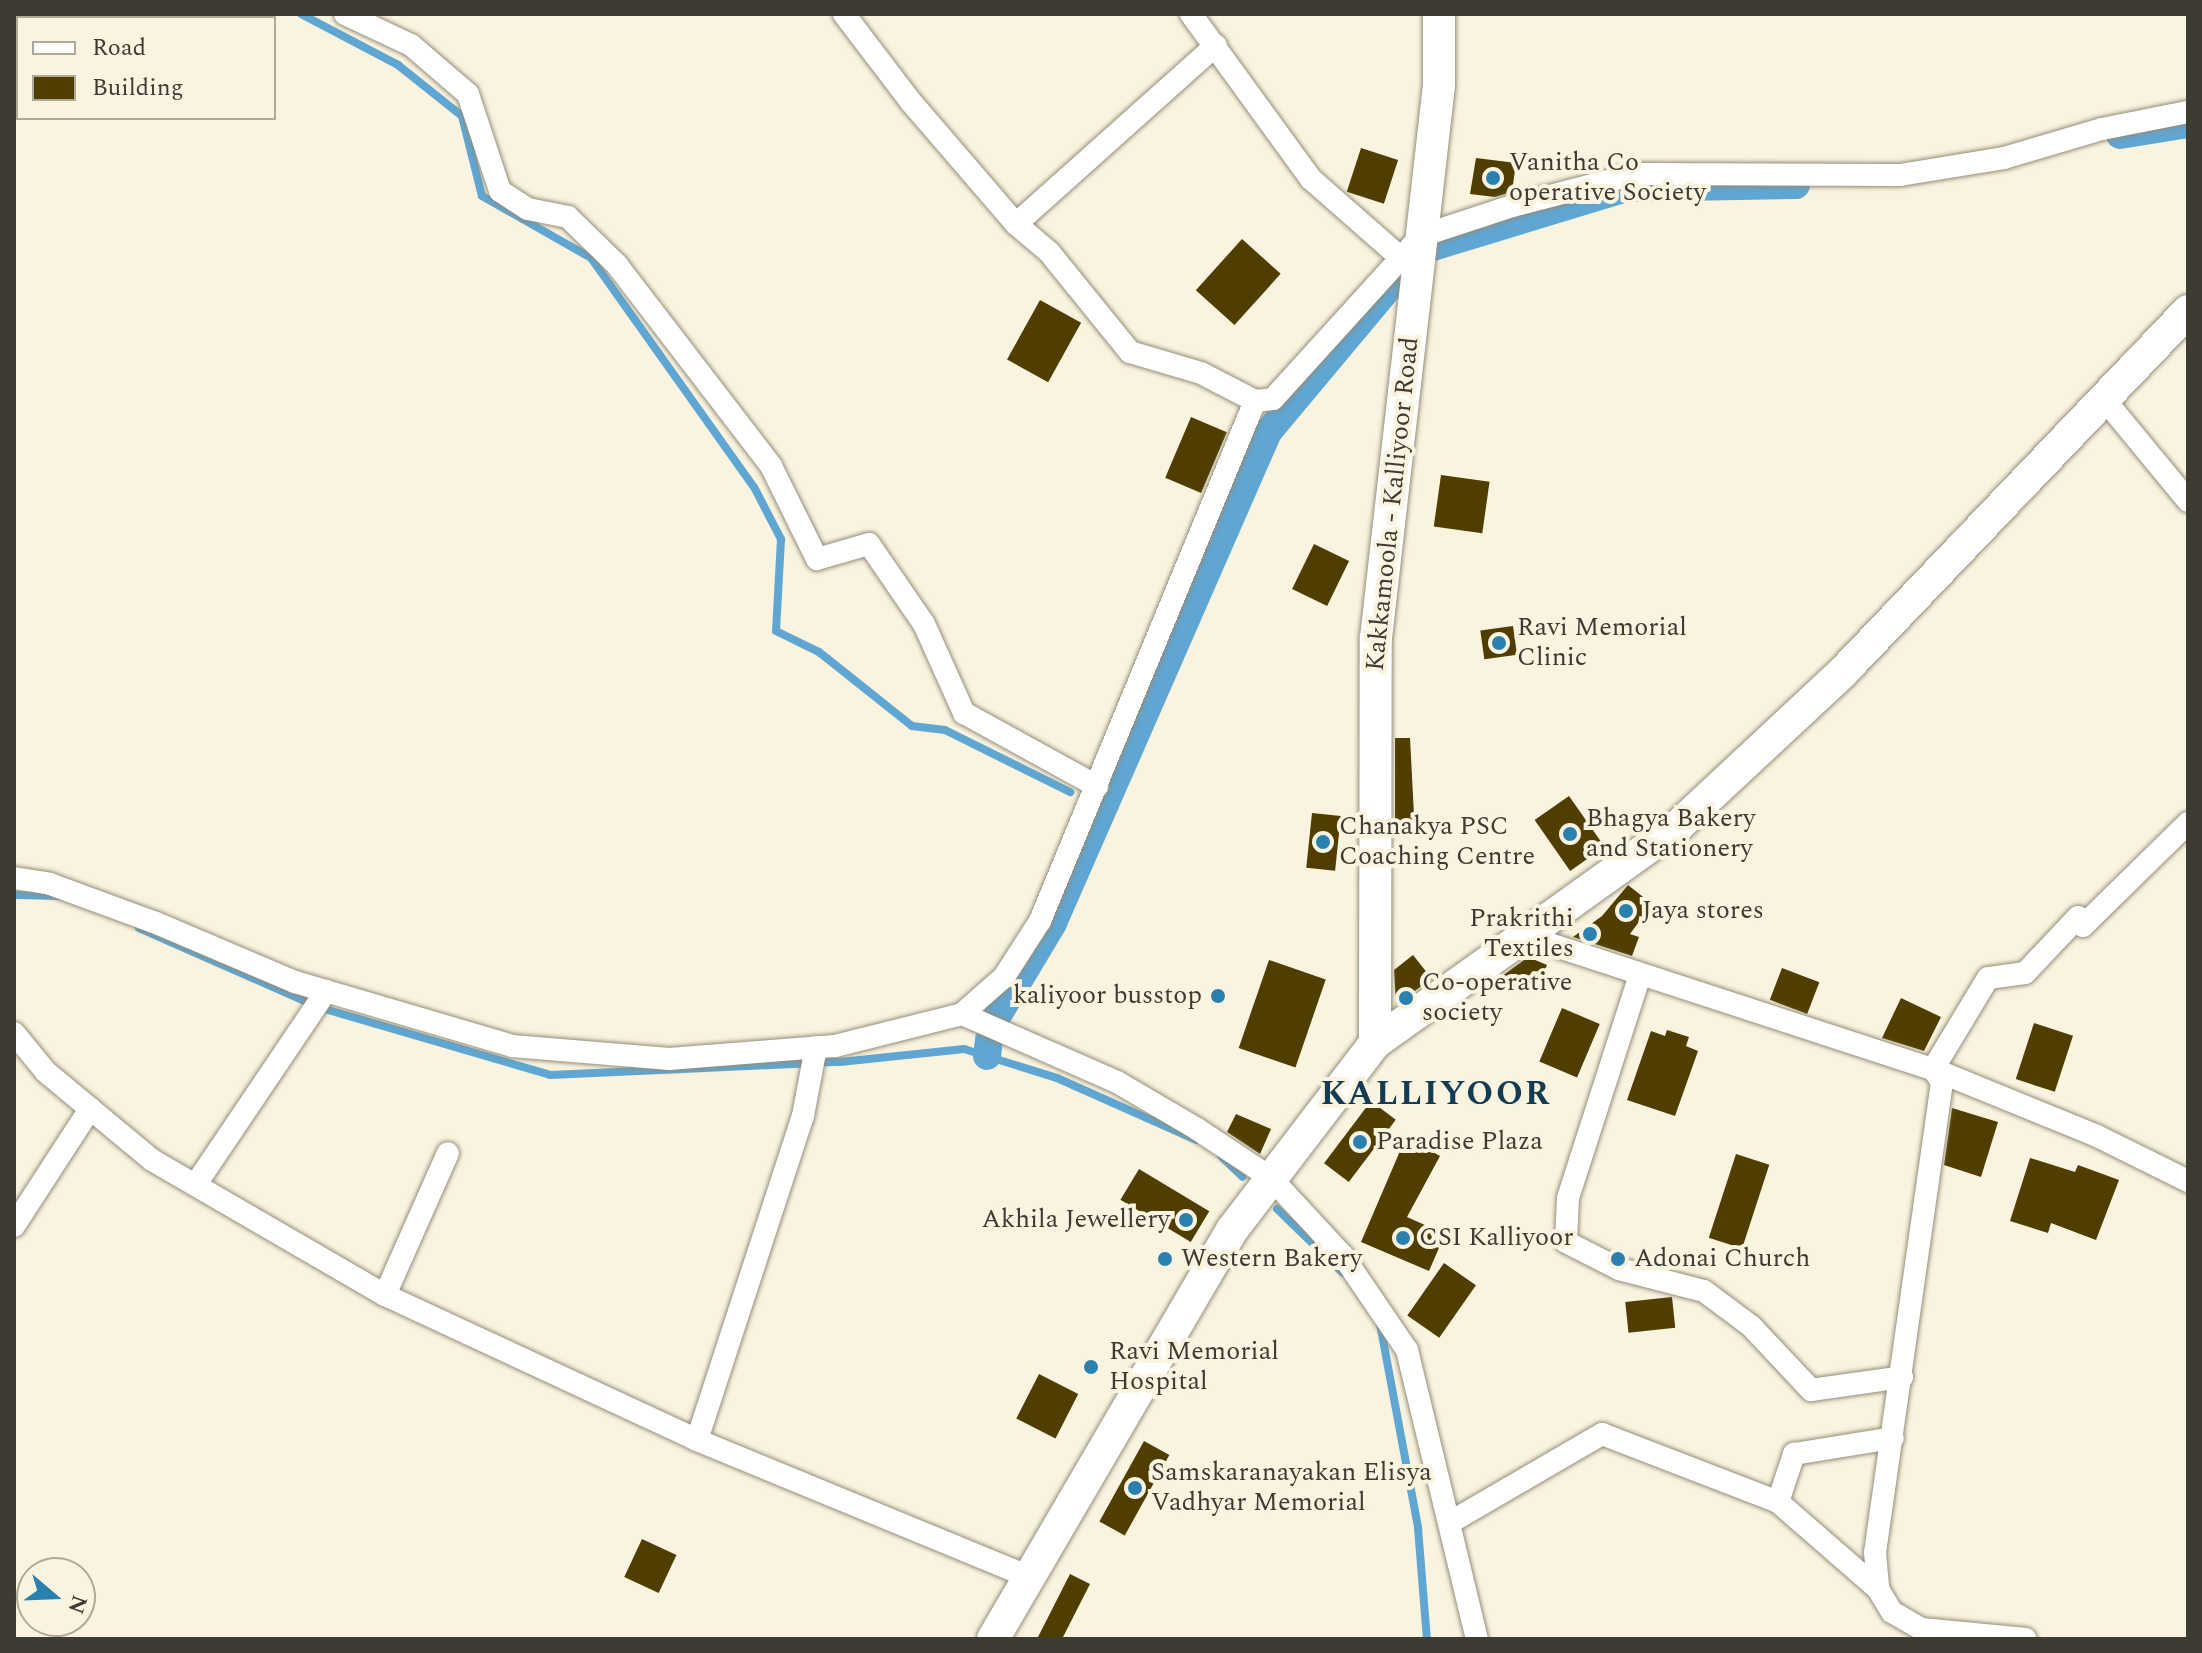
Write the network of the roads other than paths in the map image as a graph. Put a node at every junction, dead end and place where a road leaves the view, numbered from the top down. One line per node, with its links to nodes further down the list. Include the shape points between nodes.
1 (345, 14): 13 (street, via 411,45 468,94 500,191 528,209 568,217 617,265 771,466 817,559 869,544 924,624 964,713)
2 (844, 14): 7 (street)
3 (1191, 14): 5 (street)
4 (1439, 14): 8 (main road, Kakkamoola - Kalliyoor Road, via 1439,85)
5 (1216, 45): 7 (street); 8 (street, via 1311,179)
6 (2188, 112): 8 (street, via 2102,129 2004,158 1900,175 1635,174)
7 (1016, 224): 11 (street, via 1049,252 1130,352 1201,373)
8 (1411, 247): 11 (street, via 1273,399); 21 (main road, Kakkamoola - Kalliyoor Road, via 1376,638)
9 (2188, 311): 10 (main road)
10 (2104, 399): 12 (street); 16 (main road, via 1842,673 1678,826)
11 (1255, 401): 13 (street)
12 (2188, 501)
13 (1097, 786): 19 (street, via 1040,921 1004,977)
14 (2188, 823): 23 (street, via 2083,926 2078,917 2025,973 1988,978)
15 (14, 878): 18 (street, via 63,889)
16 (1525, 936): 17 (street); 21 (main road)
17 (1639, 978): 23 (street); 31 (street, via 1568,1198 1566,1242 1619,1269 1704,1291 1751,1326 1811,1390)
18 (325, 992): 22 (street, via 512,1046 669,1059); 28 (street)
19 (962, 1014): 22 (street); 26 (street, via 1117,1082)
20 (14, 1033): 24 (street, via 46,1072)
21 (1375, 1043): 26 (main road)
22 (816, 1048): 33 (street, via 803,1116)
23 (1933, 1069): 27 (street, via 2097,1136); 31 (street, via 1942,1082)
24 (90, 1109): 28 (street, via 152,1160); 29 (street)
25 (448, 1153): 30 (street)
26 (1271, 1178): 35 (street, via 1343,1256 1407,1350); 36 (main road, via 1232,1230)
27 (2188, 1181)
28 (196, 1184): 30 (street)
29 (14, 1226)
30 (385, 1295): 33 (street)
31 (1902, 1377): 32 (street)
32 (1893, 1438): 34 (street, via 1794,1454); 37 (street, via 1875,1552)
33 (697, 1440): 36 (street)
34 (1778, 1502): 35 (street, via 1602,1434); 37 (street)
35 (1449, 1523): 39 (street)
36 (1029, 1577): 38 (main road)
37 (1878, 1589): 40 (street, via 1892,1612 1922,1629)
38 (993, 1639)
39 (1477, 1639)
40 (2026, 1639)

